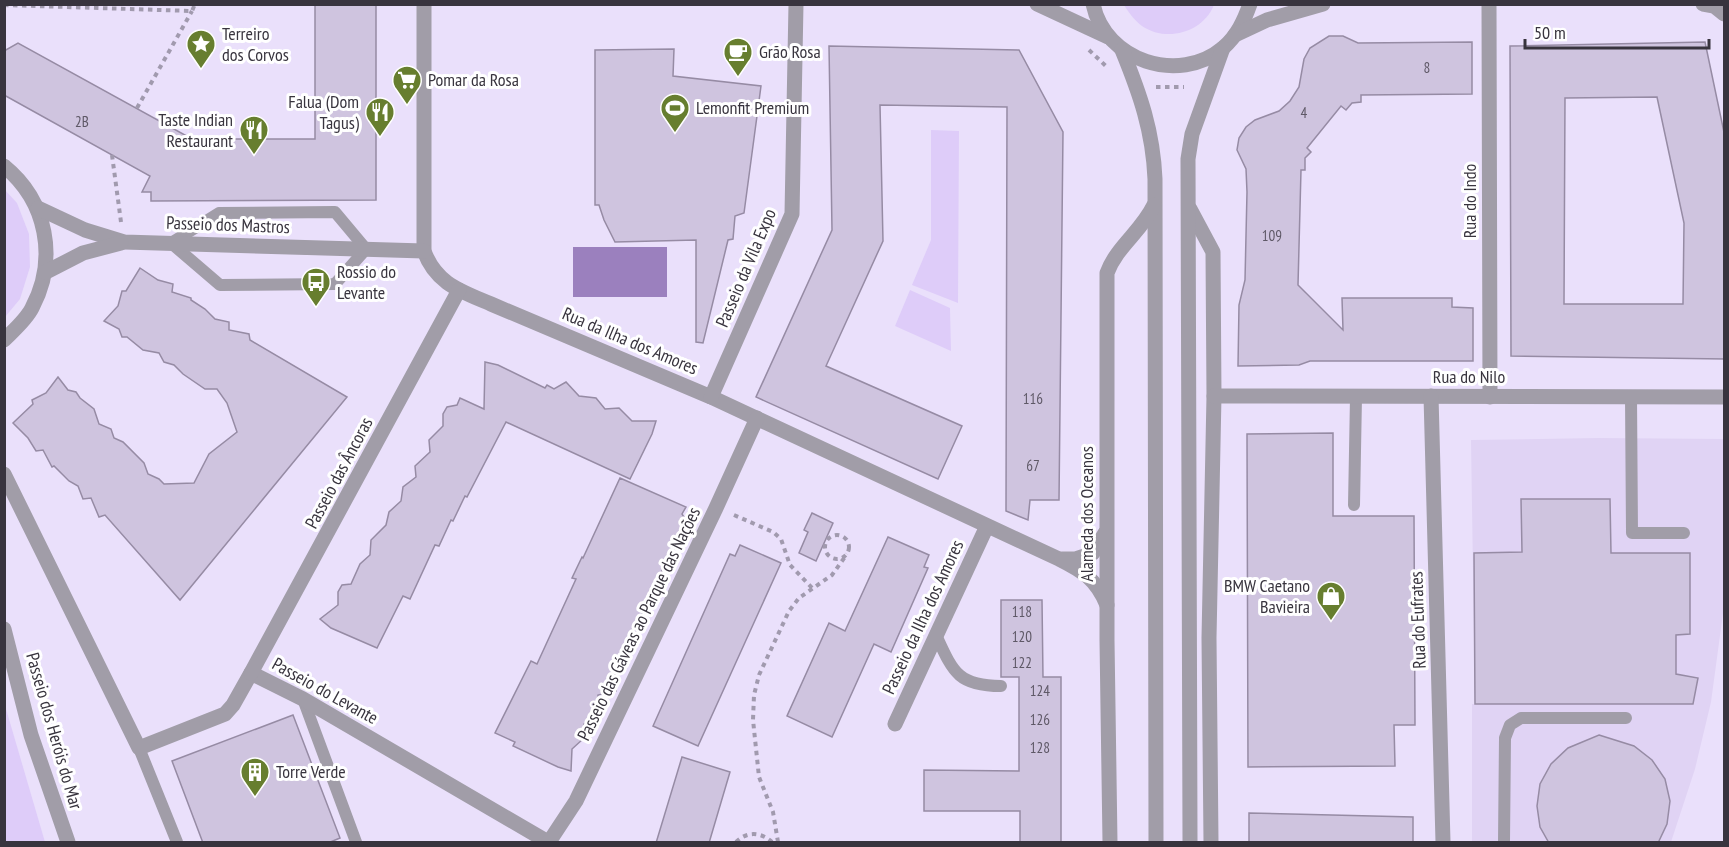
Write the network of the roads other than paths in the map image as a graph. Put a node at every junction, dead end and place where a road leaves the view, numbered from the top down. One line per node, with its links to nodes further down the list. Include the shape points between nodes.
1 (424, 4): 21 (street)
2 (796, 4): 27 (street, Passeio da Vila Expo, via 792,214)
3 (1037, 4): 11 (street)
4 (1093, 4): 11 (street)
5 (1250, 4): 10 (street)
6 (1323, 4): 10 (street, via 1267,20)
7 (1489, 4): 29 (street, Rua do Indo)
8 (1703, 4): 9 (street)
9 (1725, 14)
10 (1235, 35): 12 (street)
11 (1109, 38): 13 (street)
12 (1223, 48): 13 (street, via 1208,58 1173,66 1138,59); 16 (street, via 1192,134)
13 (1122, 50): 15 (street, via 1151,133)
14 (4, 166): 17 (street, via 20,179)
15 (1155, 202): 36 (street, Alameda dos Oceanos, via 1147,220 1118,252 1107,273); 53 (street)
16 (1189, 207): 25 (street, via 1213,252); 54 (street)
17 (38, 208): 18 (street, Passeio dos Mastros, via 85,231); 22 (street, via 46,239)
18 (124, 242): 19 (street, Passeio dos Mastros); 22 (street, via 83,253)
19 (171, 243): 20 (street, Passeio dos Mastros); 20 (lane, via 219,213 334,212); 20 (lane, via 220,285 335,284)
20 (366, 249): 21 (street, Passeio dos Mastros)
21 (423, 252): 23 (street, Rua da Ilha dos Amores, via 438,278)
22 (45, 272): 24 (street, via 31,309)
23 (459, 290): 27 (street, Rua da Ilha dos Amores); 42 (street, Passeio das Âncoras)
24 (5, 340)
25 (1214, 396): 28 (street, Rua do Nilo); 55 (street, via 1209,638)
26 (1431, 396): 28 (street, Rua do Nilo); 29 (street, Rua do Nilo); 56 (street, Rua do Eufrates)
27 (711, 397): 32 (street, Rua da Ilha dos Amores)
28 (1356, 397): 34 (lane)
29 (1490, 397): 30 (street, Rua do Nilo)
30 (1631, 397): 31 (street, Rua do Nilo); 37 (lane, via 1632,533)
31 (1725, 397)
32 (757, 418): 35 (street, Rua da Ilha dos Amores); 51 (street, Passeio das Gáveas ao Parque das Nações, via 576,801)
33 (4, 474): 47 (street)
34 (1354, 505)
35 (987, 526): 38 (street, Rua da Ilha dos Amores); 41 (street, Passeio da Ilha dos Amores)
36 (1107, 529): 38 (street, via 1094,554); 39 (street, Alameda dos Oceanos)
37 (1684, 533)
38 (1059, 559): 39 (street, Rua da Ilha dos Amores, via 1091,578)
39 (1107, 605): 52 (street, Alameda dos Oceanos)
40 (4, 629): 48 (street, Passeio dos Heróis do Mar, via 31,735)
41 (936, 635): 43 (lane, via 957,674 968,682); 46 (street, Passeio da Ilha dos Amores)
42 (251, 673): 44 (street, Passeio do Levante); 47 (street, Passeio do Levante, via 225,714)
43 (1001, 686)
44 (303, 699): 50 (lane); 51 (street, Passeio do Levante)
45 (1626, 718): 57 (lane, via 1521,718 1510,725 1505,738)
46 (895, 724)
47 (139, 748): 49 (lane)
48 (68, 843)
49 (177, 843)
50 (356, 843)
51 (549, 843)
52 (1110, 843)
53 (1156, 843)
54 (1190, 843)
55 (1211, 843)
56 (1443, 843)
57 (1504, 843)

